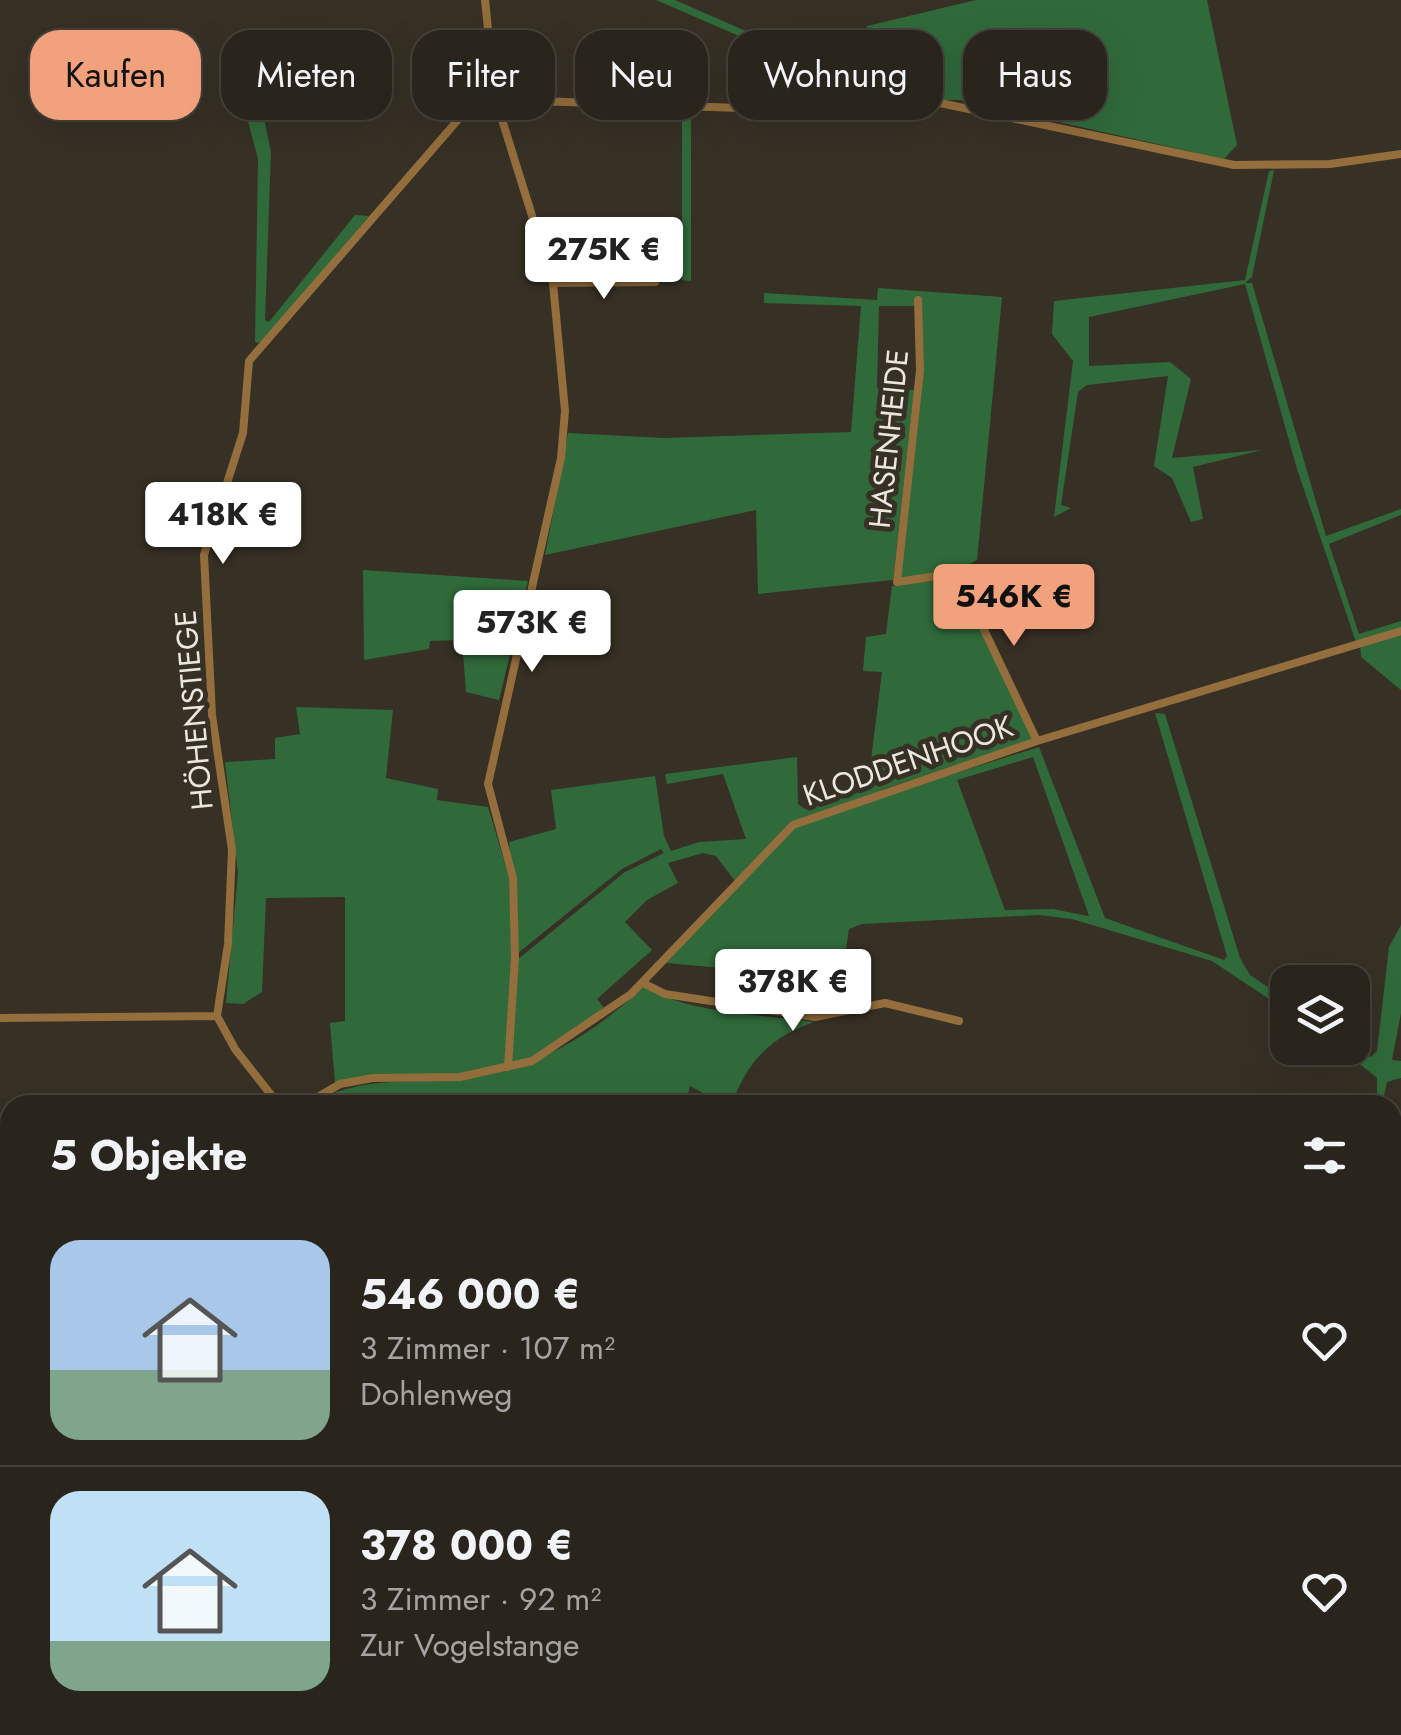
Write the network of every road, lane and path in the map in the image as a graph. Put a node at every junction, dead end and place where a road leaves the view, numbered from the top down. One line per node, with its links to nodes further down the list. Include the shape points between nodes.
1 (485, 0): 2 (street)
2 (488, 30)
3 (555, 100): 6 (street, via 739,108 940,103 1234,165 1330,164)
4 (458, 120): 13 (street, HÖHENSTIEGE, via 249,361 243,433 204,555 212,715 232,864)
5 (502, 120): 8 (street)
6 (1401, 154)
7 (655, 282): 8 (street)
8 (553, 284): 16 (street, via 565,412 561,458 488,784 513,878)
9 (918, 300): 11 (street, HASENHEIDE, via 920,370 896,582 958,573)
10 (1401, 631): 11 (street, KLODDENHOOK)
11 (1037, 740): 12 (street, KLODDENHOOK, via 793,825)
12 (643, 983): 15 (street, via 665,994 815,1018 885,1004); 16 (street, KLODDENHOOK, via 572,1037 532,1062)
13 (216, 1016): 14 (street); 17 (street)
14 (0, 1018)
15 (958, 1020)
16 (508, 1068): 18 (street, KLODDENHOOK, via 373,1078)
17 (271, 1095)
18 (321, 1095)

